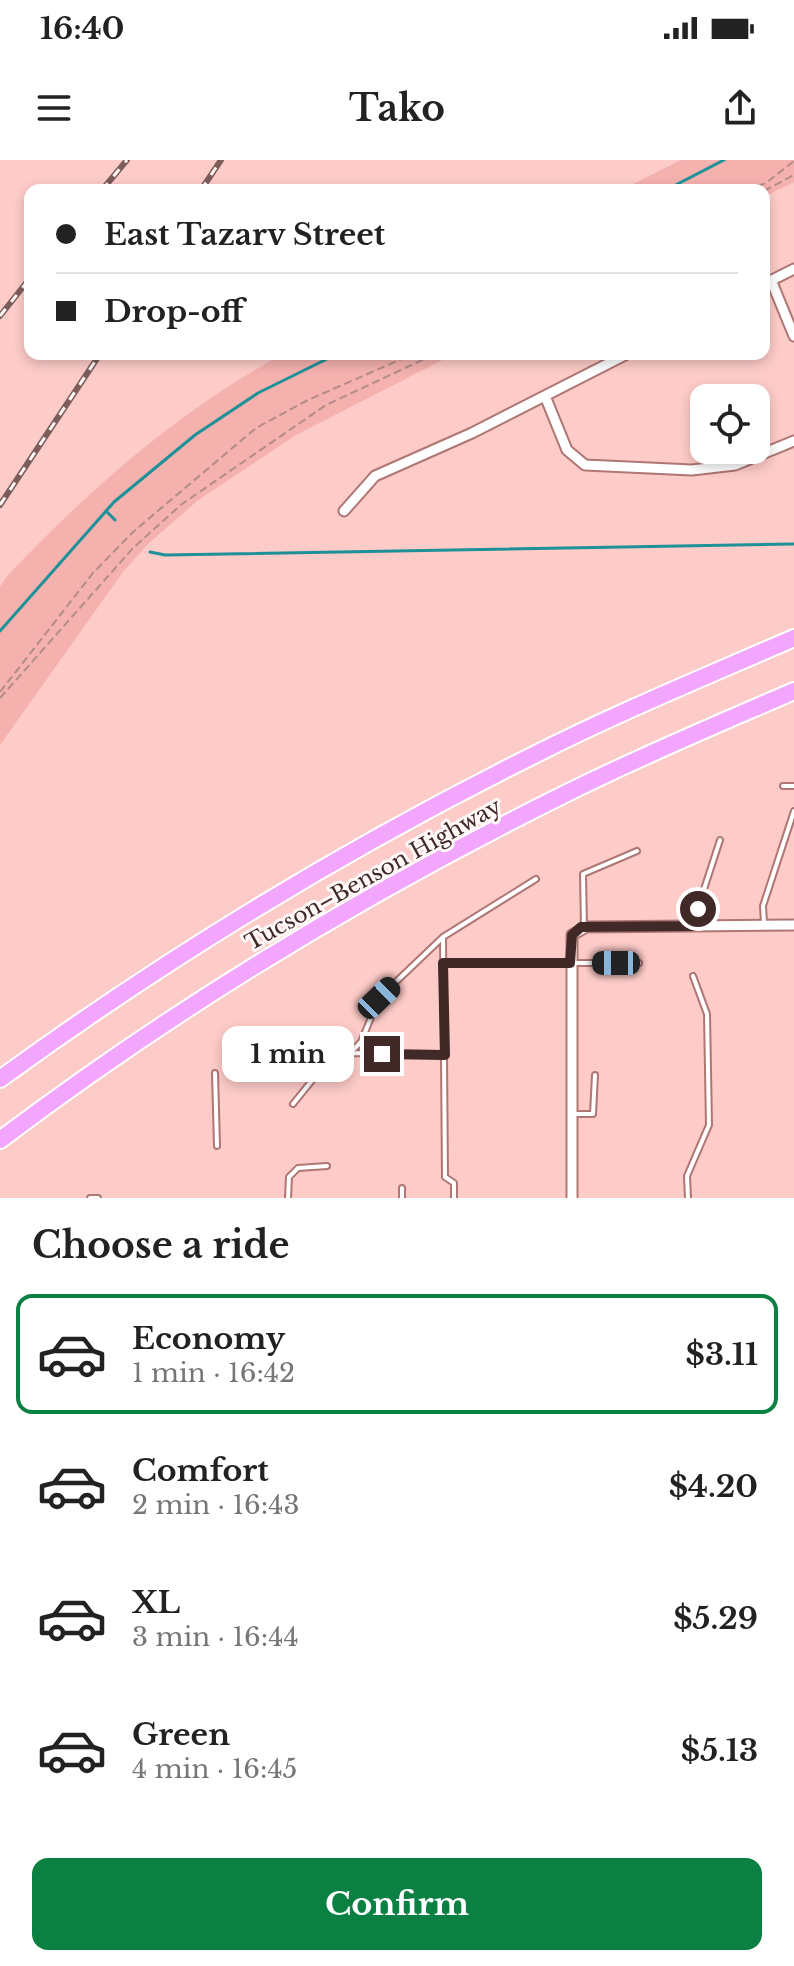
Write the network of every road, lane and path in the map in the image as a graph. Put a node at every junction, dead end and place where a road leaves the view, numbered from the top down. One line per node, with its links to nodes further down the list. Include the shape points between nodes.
1 (794, 161): 3 (path)
2 (794, 175): 4 (path)
3 (763, 184)
4 (770, 188)
5 (794, 269): 6 (street)
6 (770, 281)
7 (770, 288): 8 (street)
8 (794, 336)
9 (399, 360): 17 (path, via 256,428 133,532 93,573)
10 (422, 360): 18 (path, via 326,405 182,504 133,548)
11 (615, 360): 12 (street)
12 (545, 396): 13 (street, via 567,450 585,465 692,470 735,465); 14 (street, via 375,476)
13 (794, 441)
14 (344, 511)
15 (794, 638): 38 (highway, Tucson–Benson Highway, via 534,754 377,837 174,958)
16 (794, 691): 41 (highway, Tucson–Benson Highway, via 569,792 372,895 206,996)
17 (0, 692)
18 (0, 698)
19 (783, 786): 20 (lane)
20 (794, 786)
21 (794, 811): 25 (lane, via 763,906)
22 (720, 840): 27 (lane)
23 (637, 851): 28 (lane, via 583,874)
24 (536, 879): 29 (lane)
25 (764, 925): 26 (street); 27 (street)
26 (794, 925)
27 (693, 926): 28 (street)
28 (584, 927): 31 (street, via 572,935)
29 (443, 937): 30 (lane); 34 (lane, via 379,998)
30 (443, 963): 31 (lane); 35 (lane)
31 (570, 963): 32 (lane); 40 (street)
32 (639, 963)
33 (693, 976): 51 (lane, via 707,1014 709,1125 687,1176)
34 (351, 1053): 35 (lane); 39 (lane, via 331,1057)
35 (445, 1055): 49 (lane, via 445,1177 454,1183)
36 (215, 1073): 42 (lane)
37 (595, 1075): 40 (lane, via 593,1114)
38 (0, 1079)
39 (293, 1104)
40 (571, 1114): 50 (street)
41 (0, 1140)
42 (217, 1146)
43 (327, 1166): 47 (lane, via 298,1168 289,1177)
44 (402, 1188): 48 (lane)
45 (90, 1198): 46 (lane)
46 (98, 1198)
47 (288, 1198)
48 (402, 1198)
49 (454, 1198)
50 (572, 1198)
51 (688, 1198)

